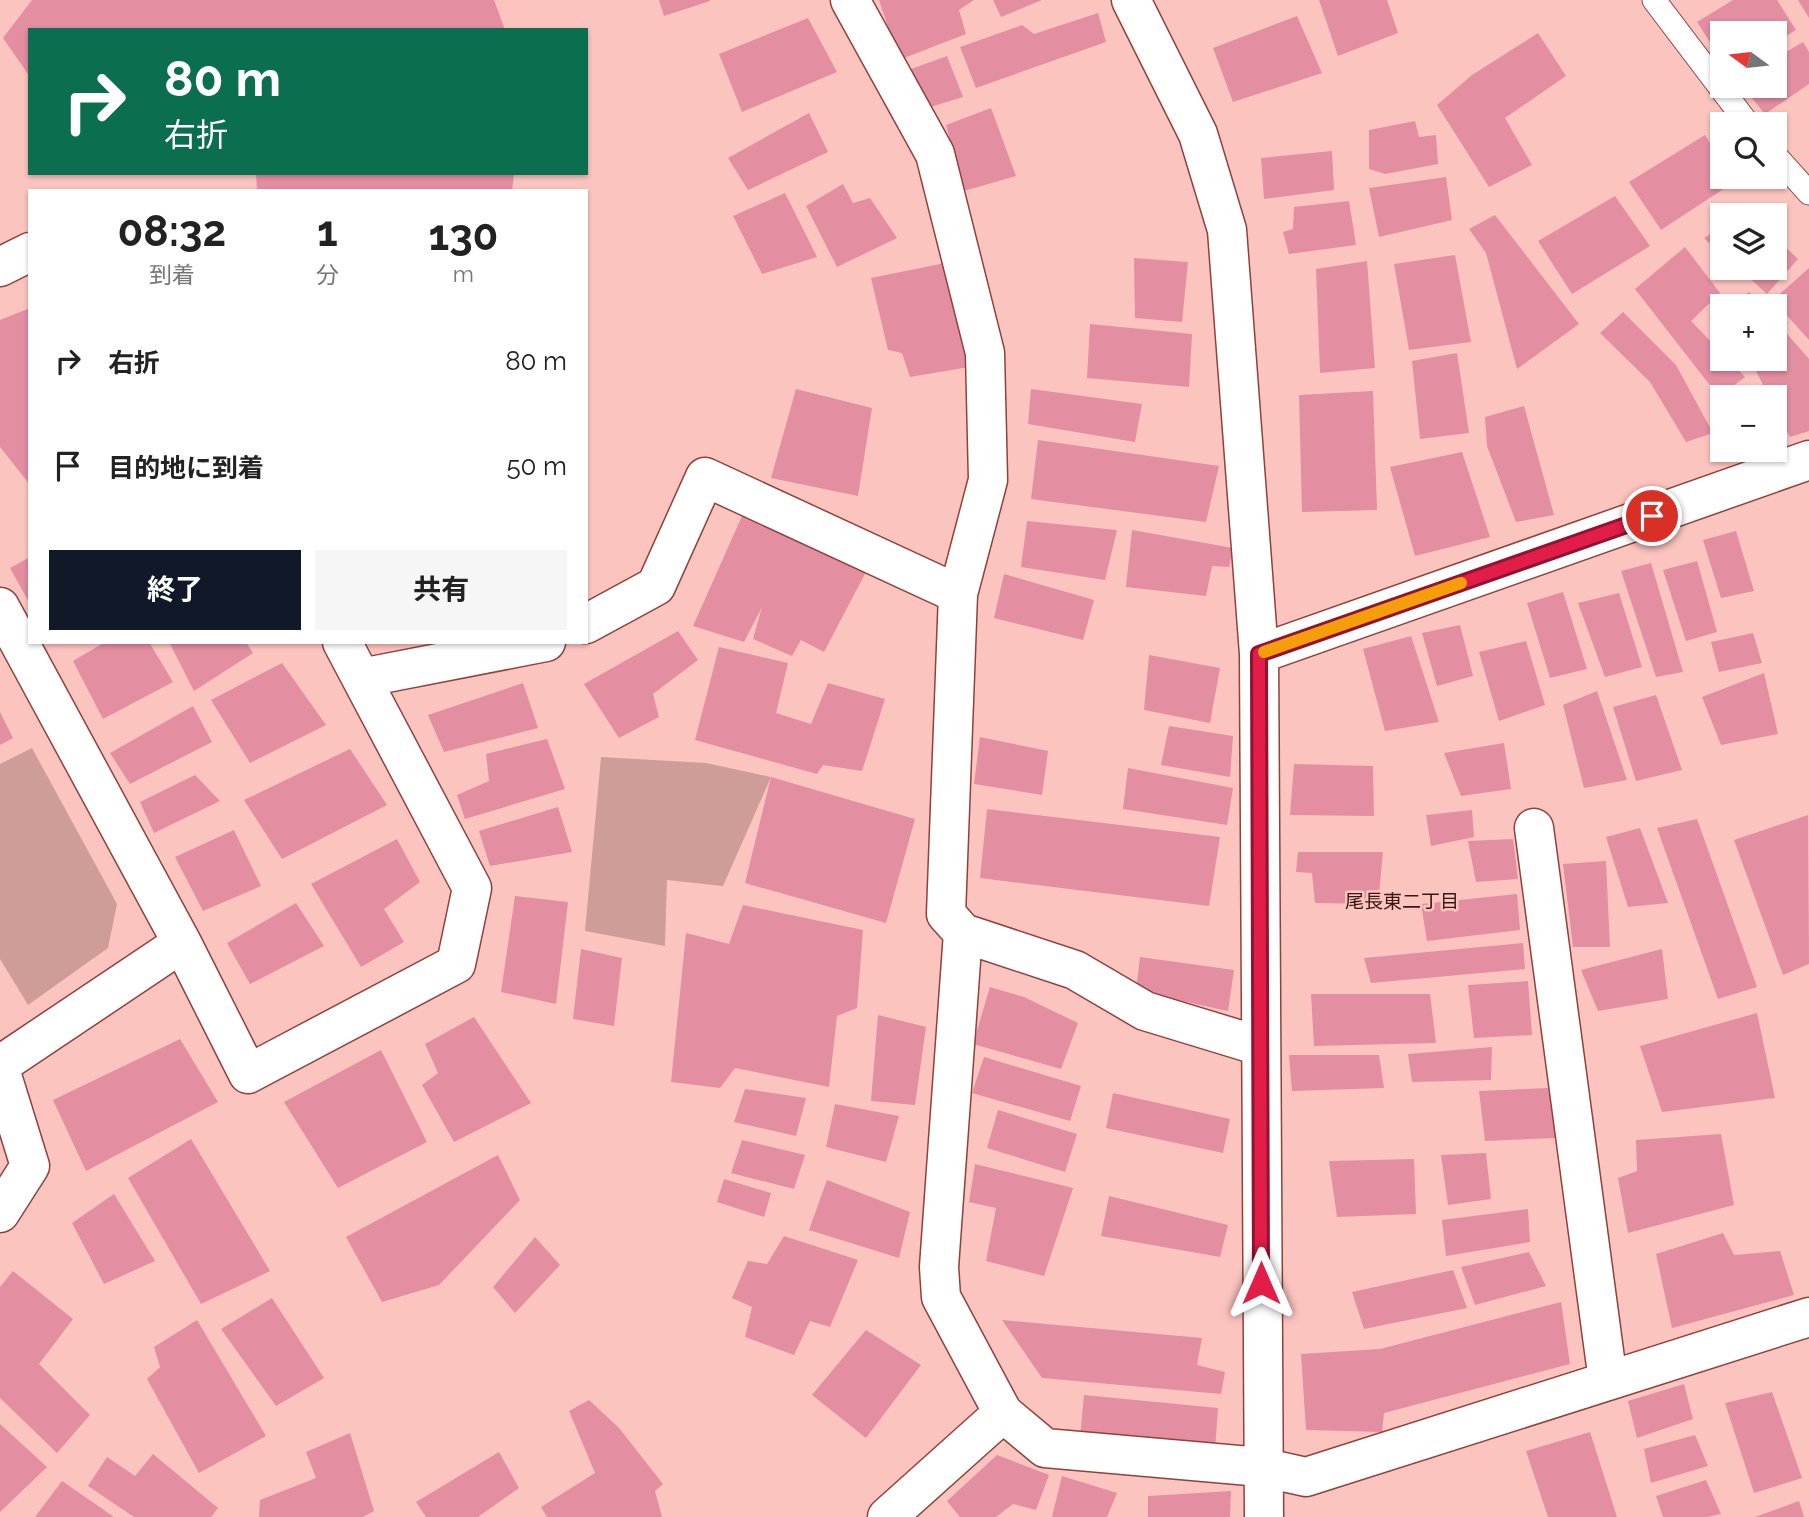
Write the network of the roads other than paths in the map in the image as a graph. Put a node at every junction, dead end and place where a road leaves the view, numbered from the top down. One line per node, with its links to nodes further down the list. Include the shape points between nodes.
1 (850, 0): 10 (street, via 934,154 985,353 988,480)
2 (1131, 0): 15 (street, via 1198,134 1227,230)
3 (1654, 0): 4 (lane)
4 (1739, 112)
5 (1787, 168): 6 (lane)
6 (1809, 193)
7 (28, 253): 8 (street)
8 (0, 267)
9 (1809, 460): 15 (street)
10 (958, 594): 12 (street, via 705,477 656,586); 18 (street, via 946,914)
11 (0, 607): 19 (street)
12 (588, 623)
13 (342, 644): 16 (street)
14 (536, 644): 16 (street)
15 (1259, 654): 20 (street)
16 (361, 678): 19 (street, via 472,888 456,964 248,1074)
17 (1534, 828): 24 (street)
18 (962, 933): 20 (street, via 1075,970 1145,1011); 25 (street, via 939,1267 941,1297)
19 (183, 943): 21 (street)
20 (1260, 1045): 26 (street)
21 (0, 1067): 22 (street, via 30,1166)
22 (0, 1213)
23 (1809, 1317): 24 (street)
24 (1608, 1381): 26 (street, via 1306,1476)
25 (1003, 1413): 26 (street, via 1045,1448); 27 (street)
26 (1261, 1467): 28 (street)
27 (887, 1517)
28 (1264, 1517)

